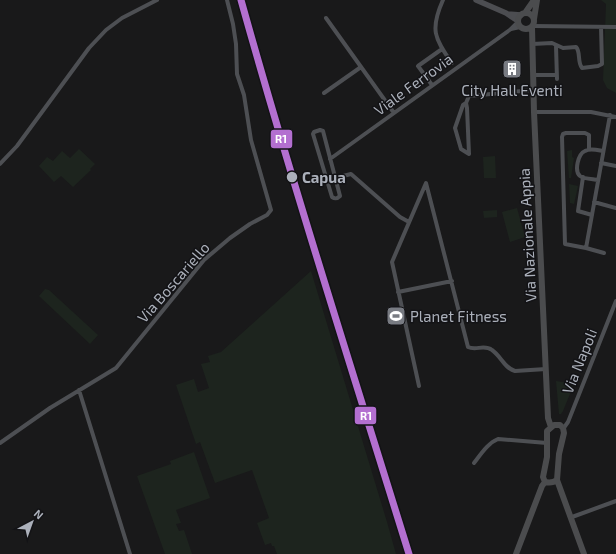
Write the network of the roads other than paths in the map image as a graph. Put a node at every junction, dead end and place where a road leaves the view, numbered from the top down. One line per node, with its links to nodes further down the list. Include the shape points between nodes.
1 (157, 0): 34 (street, via 122,18 106,30 18,146)
2 (227, 0): 52 (street, Via Boscariello, via 236,44 236,74 244,95 251,140 271,210 230,238 204,260 116,368)
3 (443, 0): 16 (street, via 436,18 438,40)
4 (476, 0): 6 (main road)
5 (536, 0): 7 (main road); 9 (main road)
6 (506, 13): 7 (main road); 10 (main road)
7 (523, 14): 9 (main road); 10 (main road)
8 (326, 18): 18 (street)
9 (534, 18): 11 (main road)
10 (520, 25): 11 (main road, via 528,29); 14 (main road, Via Nazionale Appia); 20 (street, Viale Ferrovia)
11 (533, 26): 12 (street); 14 (main road, Via Nazionale Appia)
12 (602, 27): 13 (street); 15 (street, via 601,66 582,68 578,48)
13 (616, 27)
14 (532, 43): 15 (street, via 552,43); 19 (main road, Via Nazionale Appia)
15 (556, 46): 19 (street, via 557,77)
16 (442, 49): 17 (street); 20 (street, via 418,66)
17 (452, 63)
18 (361, 66): 22 (street); 25 (street)
19 (533, 75): 21 (main road, Via Nazionale Appia)
20 (432, 85): 25 (street, Viale Ferrovia)
21 (533, 90): 23 (street, via 469,96); 24 (main road, Via Nazionale Appia)
22 (324, 93)
23 (466, 103): 23 (street, via 467,108 470,154 462,149 455,128)
24 (534, 112): 26 (street, via 591,112); 50 (main road, Via Nazionale Appia)
25 (394, 113): 32 (street, Viale Ferrovia)
26 (610, 115): 27 (street); 29 (street)
27 (616, 117)
28 (589, 149): 29 (street); 38 (street, via 579,157 577,172); 45 (street, via 589,135 563,134 565,244)
29 (603, 151): 33 (street)
30 (328, 153): 31 (street, via 323,151); 31 (street, via 323,131 317,131 313,134); 32 (street)
31 (320, 155): 37 (street)
32 (330, 159): 36 (street)
33 (601, 163): 35 (street); 40 (street)
34 (0, 164)
35 (616, 166)
36 (333, 171): 37 (street, via 331,176); 39 (street)
37 (325, 172): 39 (street, via 332,197 335,198 340,196)
38 (582, 177): 40 (street); 43 (street, via 578,211)
39 (335, 178): 44 (street, via 351,174)
40 (598, 180): 41 (street)
41 (594, 202): 42 (street); 43 (street)
42 (616, 208)
43 (592, 215): 45 (street)
44 (409, 222): 47 (street, via 426,183); 48 (street, via 392,262)
45 (586, 248): 46 (street)
46 (604, 253)
47 (452, 280): 48 (street); 50 (street, via 468,347 472,349 485,346 493,350 510,370)
48 (398, 292): 51 (street)
49 (616, 301): 54 (street, Via Napoli)
50 (547, 369): 53 (main road, Via Nazionale Appia, via 548,418)
51 (419, 386)
52 (79, 390): 55 (street, Via Boscariello); 62 (street)
53 (551, 427): 54 (main road, via 560,425); 56 (main road, Via Nazionale Appia, via 547,431)
54 (563, 430): 58 (main road)
55 (0, 443)
56 (547, 443): 57 (street, via 498,438); 59 (main road, Via Nazionale Appia, via 543,477)
57 (474, 463)
58 (557, 480): 59 (main road, via 554,483); 61 (main road)
59 (545, 482): 63 (main road)
60 (616, 501): 61 (street)
61 (572, 517): 64 (main road)
62 (130, 554)
63 (516, 554)
64 (584, 554)

